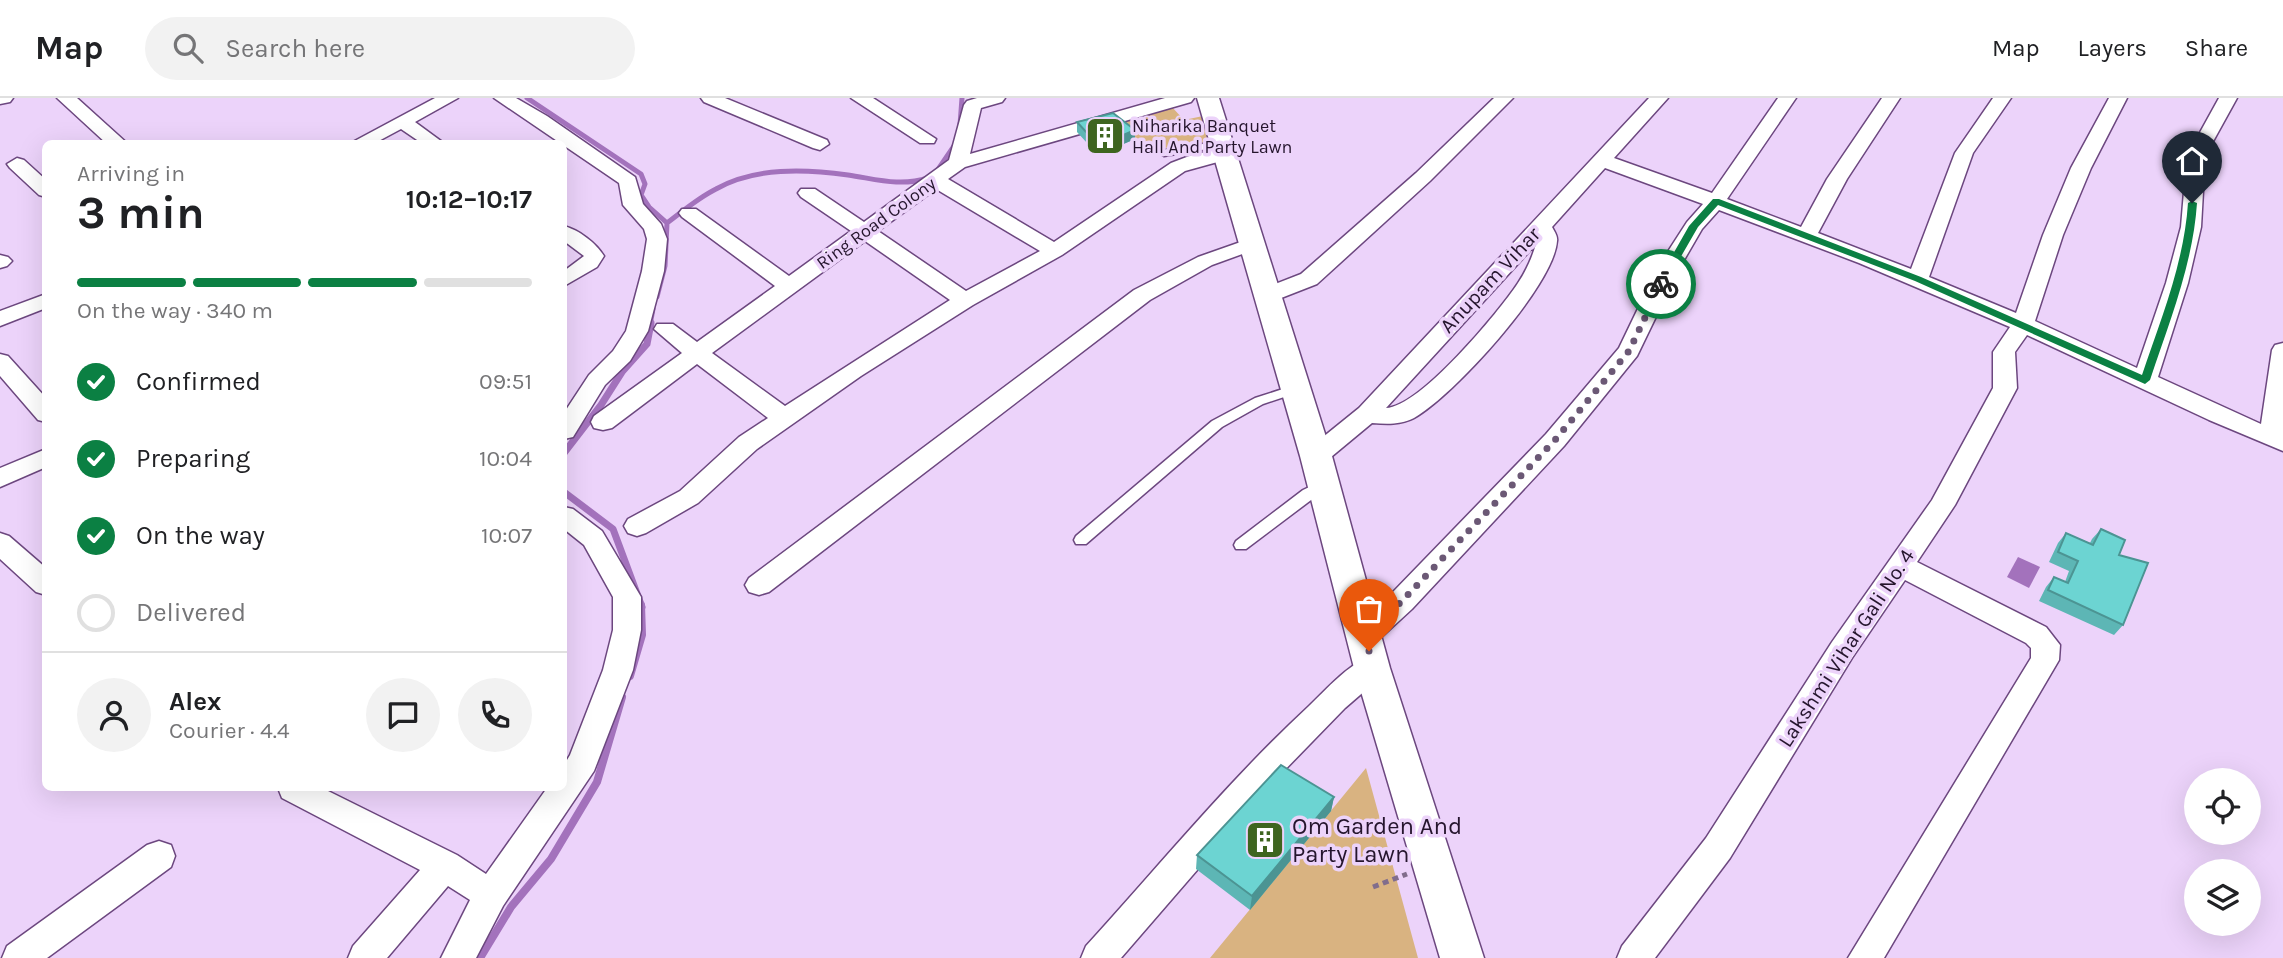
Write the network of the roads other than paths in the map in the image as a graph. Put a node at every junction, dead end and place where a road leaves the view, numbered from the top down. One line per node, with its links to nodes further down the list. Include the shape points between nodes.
1 (66, 98): 18 (street)
2 (449, 98): 16 (street)
3 (503, 98): 56 (street, via 628,181 633,205 654,228 657,239 633,341 597,380)
4 (710, 98): 21 (street)
5 (860, 98): 17 (street)
6 (996, 98): 25 (street, via 973,104)
7 (1185, 98): 25 (street, Ring Road Colony)
8 (1208, 98): 22 (street)
9 (1504, 98): 41 (street, via 1309,279)
10 (1659, 98): 24 (street, Anupam Vihar)
11 (1787, 98): 30 (street)
12 (1891, 98): 35 (street, via 1837,178)
13 (2002, 98): 39 (street, via 1964,153)
14 (2118, 98): 45 (street, Lakshmi Vihar Gali No. 4, via 2081,168)
15 (2228, 98): 50 (street, via 2196,156 2191,227 2178,283)
16 (402, 122): 19 (street); 20 (street)
17 (927, 139)
18 (114, 140)
19 (366, 140)
20 (430, 140)
21 (820, 144)
22 (1224, 149): 23 (lane); 36 (street); 37 (street, via 1178,167)
23 (1164, 153)
24 (1602, 160): 30 (street); 32 (street, Anupam Vihar)
25 (958, 163): 27 (street, Ring Road Colony)
26 (17, 164): 28 (street)
27 (935, 180): 33 (street, Ring Road Colony); 37 (street)
28 (42, 187)
29 (808, 193): 33 (street)
30 (1716, 201): 35 (street); 69 (street, via 1669,267 1629,351 1555,440)
31 (689, 213): 40 (street)
32 (1541, 226): 53 (street, Anupam Vihar); 53 (street, via 1547,243 1533,280 1487,337 1407,412)
33 (865, 230): 40 (street, Ring Road Colony); 42 (street)
34 (567, 234): 38 (street, via 594,256)
35 (1807, 235): 39 (street)
36 (1252, 244): 41 (street); 68 (street, via 1205,261 1142,295)
37 (1055, 251): 42 (street)
38 (567, 278)
39 (1918, 279): 45 (street)
40 (789, 286): 48 (street, Ring Road Colony)
41 (1268, 295): 51 (street)
42 (965, 300): 54 (street)
43 (42, 302): 44 (street)
44 (0, 319)
45 (2023, 324): 50 (street); 66 (street, Lakshmi Vihar Gali No. 4, via 2004,352 2005,388 1942,505)
46 (665, 328): 48 (street)
47 (2283, 350): 57 (street)
48 (699, 353): 54 (street); 55 (street, Ring Road Colony)
49 (0, 360): 52 (street)
50 (2145, 380): 57 (street)
51 (1295, 389): 59 (street); 63 (lane, via 1259,401 1217,424)
52 (42, 409)
53 (1367, 414): 59 (street, Anupam Vihar)
54 (784, 418): 62 (street, via 748,443 690,497)
55 (603, 422)
56 (567, 426)
57 (2277, 441)
58 (42, 459): 60 (street)
59 (1320, 470): 65 (lane, via 1308,493); 69 (street)
60 (0, 478)
61 (567, 518): 71 (street, via 593,538 627,597 627,630 618,670)
62 (637, 526)
63 (1081, 540)
64 (0, 543): 67 (street)
65 (1241, 545)
66 (1900, 565): 82 (street, Lakshmi Vihar Gali No. 4, via 1718,848); 83 (street, via 2036,635 2046,645 2045,660)
67 (42, 581)
68 (759, 585)
69 (1365, 635): 70 (street)
70 (1372, 668): 80 (street, via 1293,740); 81 (street)
71 (573, 754)
72 (299, 791): 75 (street)
73 (551, 791): 76 (street)
74 (159, 856): 77 (street)
75 (445, 866): 76 (street); 78 (street)
76 (491, 895): 79 (street)
77 (19, 958)
78 (365, 958)
79 (457, 958)
80 (1098, 958)
81 (1462, 958)
82 (1634, 958)
83 (1865, 958)

